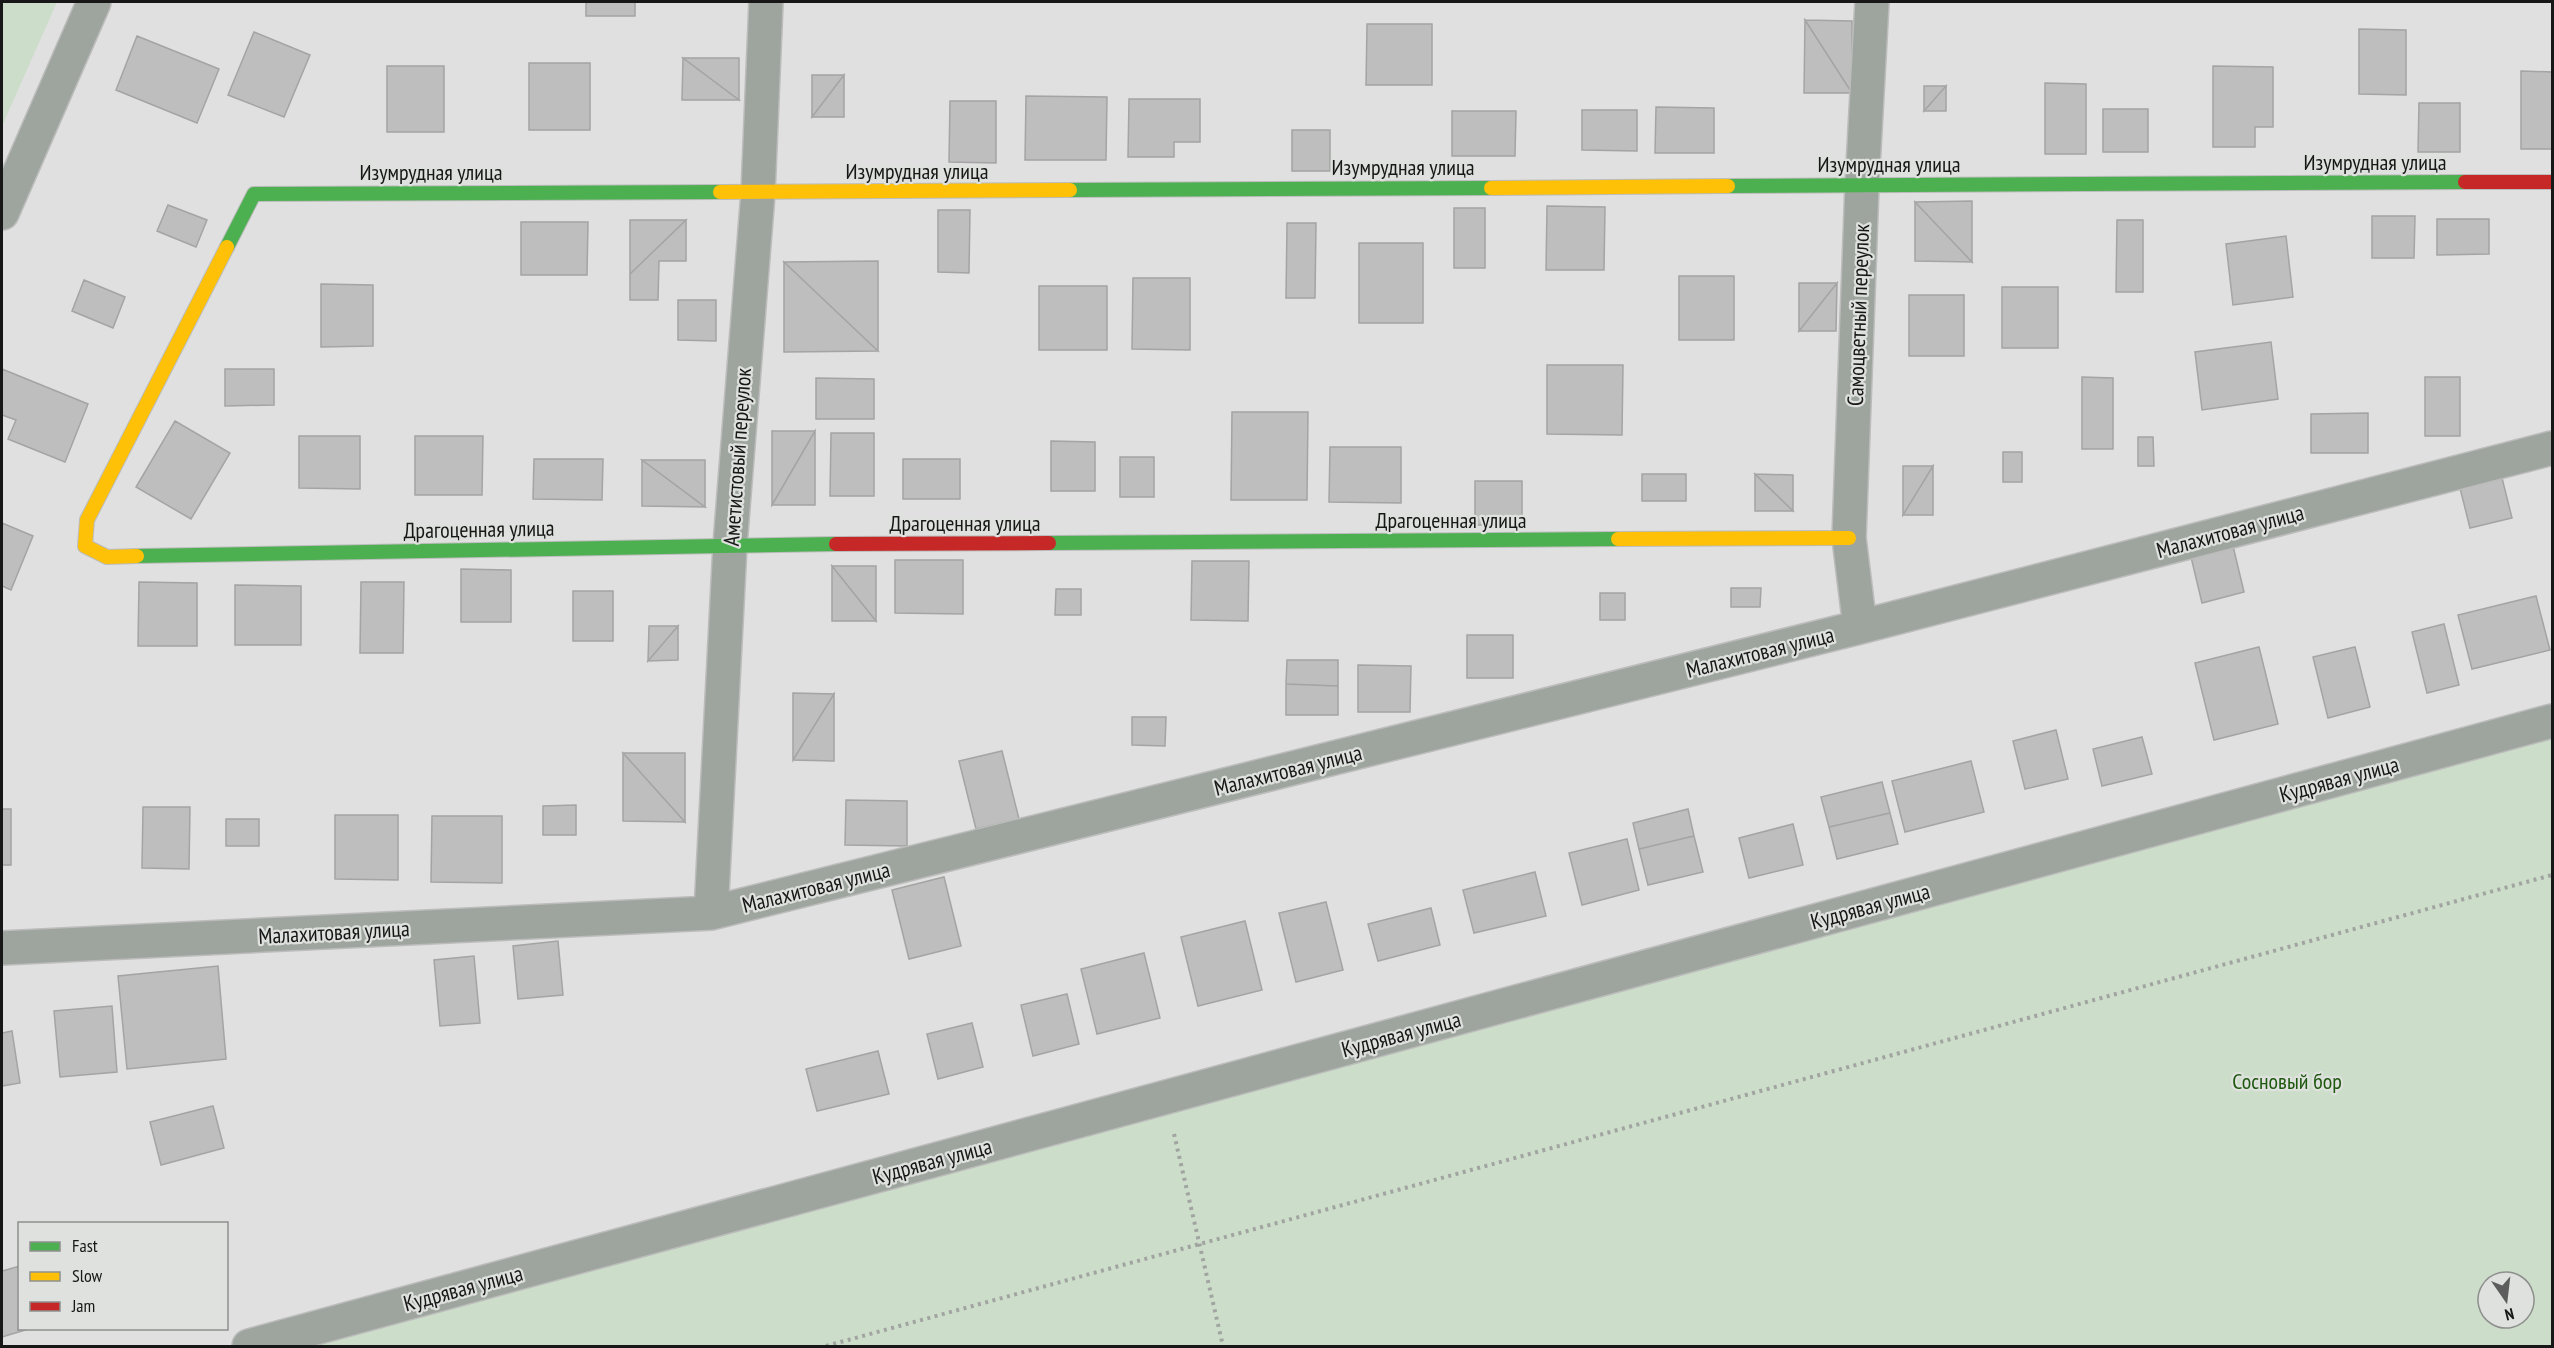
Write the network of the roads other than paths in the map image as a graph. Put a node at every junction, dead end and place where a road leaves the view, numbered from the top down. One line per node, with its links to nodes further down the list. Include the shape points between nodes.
1 (94, 2): 7 (street)
2 (766, 2): 6 (street, Аметистовый переулок)
3 (1872, 2): 5 (street, Самоцветный переулок)
4 (2553, 182): 5 (street, Изумрудная улица)
5 (1862, 185): 6 (street, Изумрудная улица); 9 (street, Самоцветный переулок)
6 (758, 193): 10 (street, Аметистовый переулок); 11 (street, Изумрудная улица, via 254,194 87,520)
7 (2, 213)
8 (2553, 448): 12 (street, Малахитовая улица)
9 (1849, 538): 10 (street, Драгоценная улица); 12 (street, Самоцветный переулок)
10 (730, 545): 11 (street, Драгоценная улица, via 107,557); 14 (street, Аметистовый переулок)
11 (85, 546)
12 (1860, 627): 14 (street, Малахитовая улица)
13 (2553, 721): 16 (street, Кудрявая улица)
14 (711, 913): 15 (street, Малахитовая улица)
15 (2, 948)
16 (249, 1347)

